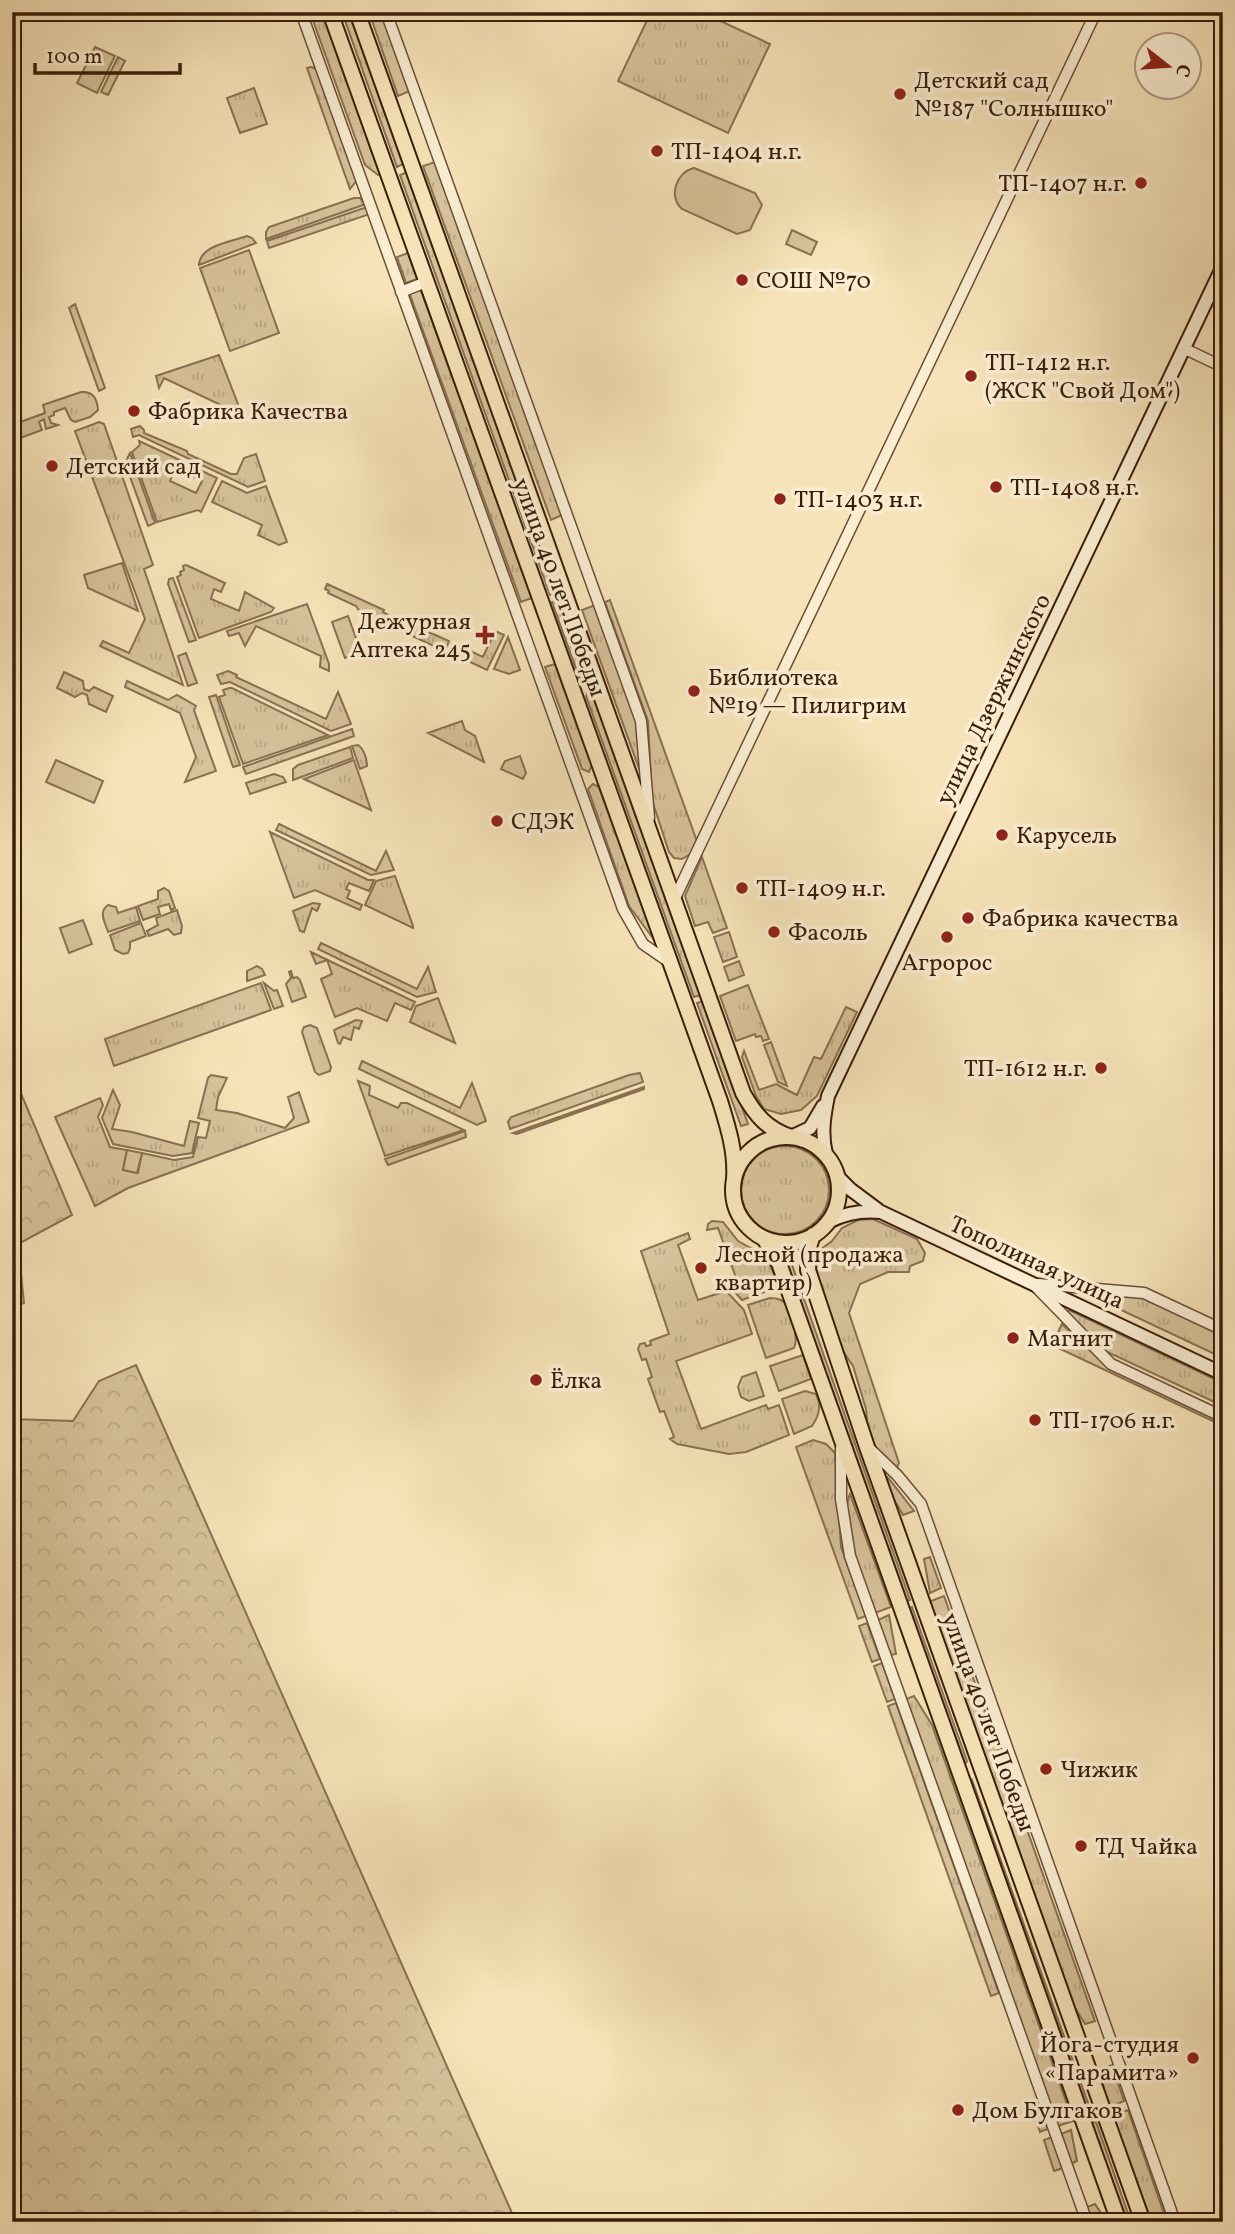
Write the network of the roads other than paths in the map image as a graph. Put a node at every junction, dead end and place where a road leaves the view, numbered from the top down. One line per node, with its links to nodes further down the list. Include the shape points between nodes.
1 (301, 12): 8 (street)
2 (330, 12): 7 (main road, улица 40 лет Победы)
3 (357, 12): 11 (main road, улица 40 лет Победы)
4 (386, 12): 13 (street, via 641,722)
5 (1096, 12): 14 (street)
6 (1223, 266): 9 (main road, улица Дзержинского)
7 (426, 282): 8 (street); 12 (main road, улица 40 лет Победы)
8 (401, 292): 15 (street, via 623,909 643,944)
9 (1183, 348): 10 (street); 16 (main road, улица Дзержинского)
10 (1223, 367)
11 (595, 681): 12 (main road); 13 (main road, улица 40 лет Победы)
12 (573, 691): 15 (main road, улица 40 лет Победы)
13 (650, 836): 14 (main road, улица 40 лет Победы)
14 (674, 900): 17 (main road, улица 40 лет Победы, via 743,1093 762,1121)
15 (670, 963): 20 (main road, улица 40 лет Победы, via 726,1121)
16 (828, 1096): 17 (main road, via 810,1128); 18 (main road, улица Дзержинского, via 823,1124)
17 (790, 1137): 18 (main road); 20 (main road, via 765,1140 754,1147)
18 (826, 1154): 19 (main road)
19 (838, 1177): 21 (main road); 22 (main road, via 837,1204)
20 (734, 1179): 24 (main road, via 738,1215)
21 (881, 1212): 22 (main road, Тополиная улица, via 855,1212); 25 (main road, Тополиная улица)
22 (830, 1221): 23 (main road)
23 (813, 1235): 24 (main road, via 789,1244); 30 (main road, улица 40 лет Победы, via 808,1270)
24 (765, 1240): 29 (main road, улица 40 лет Победы, via 779,1263)
25 (1034, 1284): 26 (street, via 1144,1293); 27 (main road, Тополиная улица); 28 (street, via 1111,1364)
26 (1223, 1330)
27 (1223, 1374)
28 (1223, 1417)
29 (841, 1441): 32 (main road, улица 40 лет Победы); 33 (street, улица 40 лет Победы, via 842,1499 850,1556)
30 (867, 1447): 31 (main road, улица 40 лет Победы); 36 (street, via 921,1504)
31 (982, 1770): 32 (main road); 35 (main road, улица 40 лет Победы)
32 (961, 1777): 34 (main road, улица 40 лет Победы)
33 (1087, 2222)
34 (1119, 2222)
35 (1143, 2222)
36 (1175, 2222)

